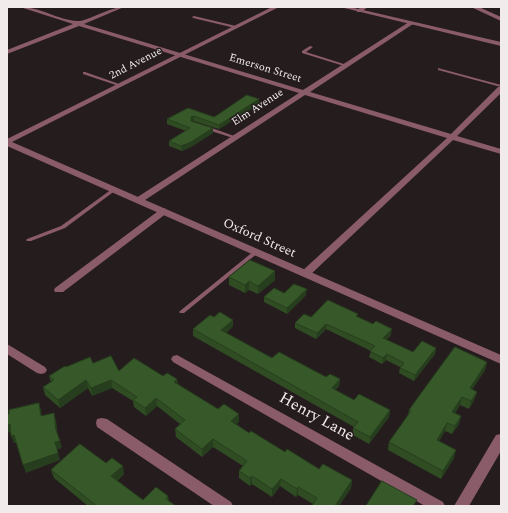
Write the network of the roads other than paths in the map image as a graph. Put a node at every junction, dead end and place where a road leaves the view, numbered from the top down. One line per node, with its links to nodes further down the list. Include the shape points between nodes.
1 (23, 7): 11 (street, Emerson Street)
2 (121, 7): 11 (street)
3 (274, 7): 12 (street, 2nd Avenue)
4 (343, 7): 7 (street)
5 (365, 7): 7 (street)
6 (474, 7): 9 (street)
7 (359, 11): 10 (street)
8 (194, 16): 12 (lane)
9 (501, 19)
10 (411, 23): 13 (street); 17 (street, Elm Avenue)
11 (79, 24): 15 (street); 16 (street, Emerson Street)
12 (235, 28): 16 (street, 2nd Avenue)
13 (501, 44)
14 (311, 47): 17 (lane, via 303,52)
15 (7, 52)
16 (180, 54): 20 (street, 2nd Avenue); 22 (street, Emerson Street)
17 (345, 65): 22 (street, Elm Avenue)
18 (439, 69): 21 (lane, via 488,82 485,85)
19 (84, 73): 20 (lane)
20 (120, 85): 26 (street, 2nd Avenue)
21 (501, 89): 25 (street)
22 (304, 92): 24 (street, Elm Avenue); 25 (street, Emerson Street)
23 (199, 125): 24 (lane)
24 (235, 137): 29 (street, Elm Avenue)
25 (451, 137): 27 (street, Emerson Street); 33 (street)
26 (7, 142): 28 (street, Oxford Street)
27 (501, 152)
28 (114, 190): 29 (street, Oxford Street); 31 (lane, via 63,227)
29 (139, 200): 30 (street, Oxford Street)
30 (164, 212): 32 (street, Oxford Street); 34 (street)
31 (29, 240)
32 (256, 252): 33 (street, Oxford Street); 35 (lane)
33 (305, 274): 38 (street, Oxford Street)
34 (59, 290)
35 (182, 312)
36 (7, 348): 39 (street)
37 (177, 359): 43 (street, Henry Lane)
38 (501, 360)
39 (41, 370)
40 (102, 423): 42 (street)
41 (501, 439): 44 (street)
42 (226, 506)
43 (438, 506)
44 (461, 506)

